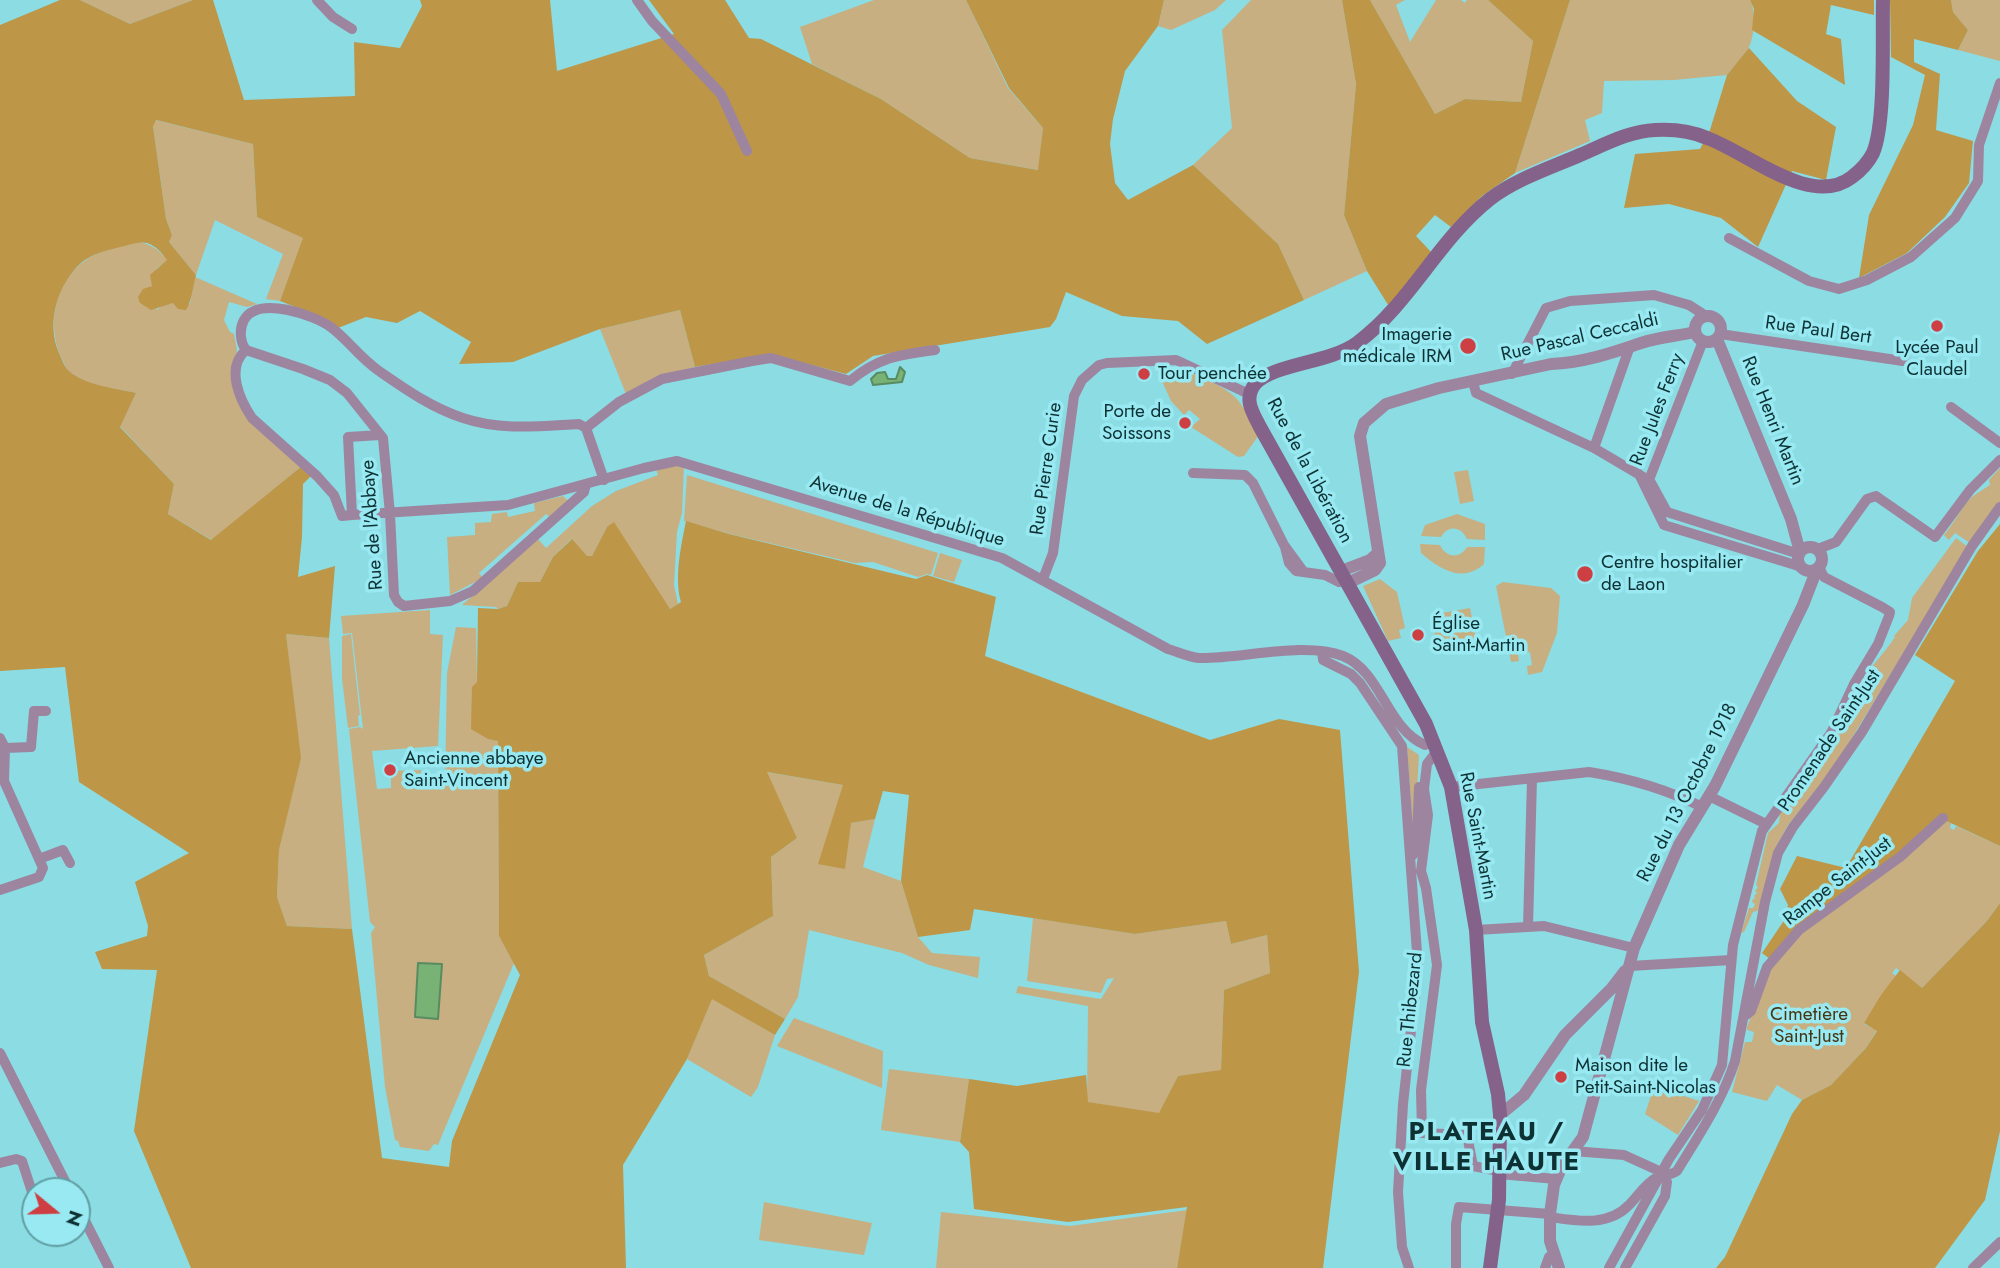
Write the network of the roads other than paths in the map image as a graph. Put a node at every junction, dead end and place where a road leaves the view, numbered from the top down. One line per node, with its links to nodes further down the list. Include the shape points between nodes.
1 (317, 0): 4 (street)
2 (637, 0): 6 (street, via 721,94)
3 (1882, 0): 17 (main road, via 1879,130 1872,154 1852,178 1819,188 1778,174 1706,137 1653,130 1624,136 1497,194 1468,219 1381,323 1363,338 1327,358 1268,374)
4 (352, 29)
5 (2000, 83): 7 (street, via 1979,145 1978,181 1955,218 1911,257 1839,289 1809,281)
6 (747, 151)
7 (1729, 238)
8 (1706, 316): 9 (street, via 1718,321); 10 (street, via 1699,320); 15 (street, via 1689,305 1654,295 1546,308)
9 (1719, 336): 10 (street, via 1710,342); 14 (street, Rue Paul Bert, via 1903,361); 31 (street, Rue Henri Martin)
10 (1699, 337): 11 (street, Rue Pascal Ceccaldi, via 1642,343); 27 (street, Rue Jules Ferry)
11 (1629, 349): 15 (street, Rue Pascal Ceccaldi); 22 (street)
12 (246, 350): 19 (street, via 241,333 244,319 253,311 277,306 331,327 360,358 418,397 461,418 510,428 579,424); 20 (street, Rue de l'Abbaye, via 330,380 347,393); 30 (street, via 236,369 238,392 252,418 317,476)
13 (935, 350): 19 (street, via 880,360 850,381 771,358 662,380 619,402)
14 (1906, 352)
15 (1511, 374): 16 (street, Rue Pascal Ceccaldi)
16 (1473, 382): 22 (street, via 1476,393); 36 (street, Rue Pascal Ceccaldi, via 1385,404 1364,423 1360,436 1378,553)
17 (1249, 394): 36 (main road, Rue de la Libération, via 1260,427); 37 (street, Rue Pierre Curie, via 1176,360 1107,363 1087,374 1077,387 1053,553)
18 (1951, 407): 21 (street)
19 (586, 428): 25 (street)
20 (380, 435): 29 (street, Rue de l'Abbaye, via 386,445); 30 (street, via 348,437)
21 (2000, 443)
22 (1594, 448): 27 (street, via 1639,474)
23 (2000, 460): 34 (street, via 1970,490 1935,537 1871,496 1836,542)
24 (1193, 473): 36 (street, via 1245,475 1284,545 1289,564 1296,571)
25 (604, 480): 26 (street, Avenue de la République); 37 (street, Avenue de la République, via 677,461 1002,558)
26 (586, 484): 29 (street, Avenue de la République, via 508,505); 29 (street, Rue de l'Abbaye, via 584,492 473,591 450,601 404,606 398,602)
27 (1648, 485): 32 (street, via 1667,512); 33 (street, via 1664,525)
28 (2000, 507): 56 (street, Promenade Saint-Just, via 1861,732 1785,839 1773,867)
29 (390, 514): 30 (street, Avenue de la République)
30 (347, 515)
31 (1791, 519): 34 (street, Rue Henri Martin); 35 (street, Rue Henri Martin)
32 (1732, 533): 33 (street); 35 (street)
33 (1728, 546): 35 (street)
34 (1816, 549): 35 (street, via 1805,548); 35 (street, via 1822,560)
35 (1807, 563): 44 (street, Rue du 13 Octobre 1918, via 1807,597); 46 (street, via 1890,612 1831,733)
36 (1344, 575): 41 (main road, Rue Saint-Martin)
37 (1043, 579): 38 (street, Avenue de la République, via 1168,649 1197,658)
38 (1322, 651): 41 (street, Avenue de la République, via 1362,668 1410,737); 49 (street, via 1322,660 1360,683 1402,746)
39 (46, 711): 40 (street, via 34,711 31,747)
40 (3, 743): 47 (street, via 4,781)
41 (1432, 745): 43 (main road, Rue Saint-Martin); 49 (street); 61 (street, Rue Thibezard, via 1424,789 1428,815 1421,871 1437,965 1420,1090 1422,1133 1467,1135 1474,1166)
42 (1532, 779): 43 (street); 44 (street, via 1589,772); 51 (street)
43 (1451, 787): 52 (main road, Rue Saint-Martin)
44 (1706, 802): 46 (street); 53 (street, Rue du 13 Octobre 1918, via 1679,845)
45 (1943, 818): 56 (street, Rampe Saint-Just, via 1900,857 1799,930 1767,968 1751,1011)
46 (1766, 824): 54 (street)
47 (39, 859): 48 (street, via 63,850); 50 (street, via 43,868 39,877)
48 (70, 863)
49 (1410, 868): 72 (street, via 1418,981 1403,1104 1400,1202 1402,1247)
50 (0, 890)
51 (1528, 927): 52 (street); 53 (street, via 1544,926)
52 (1476, 930): 58 (main road, Rue Saint-Martin, via 1482,1022)
53 (1634, 948): 55 (street, Rue du 13 Octobre 1918)
54 (1731, 960): 55 (street); 62 (street, via 1722,1065 1702,1111)
55 (1630, 965): 58 (street, Rue du 13 Octobre 1918, via 1565,1035 1521,1099); 59 (street, via 1583,1137)
56 (1744, 1016): 62 (street, Promenade Saint-Just, via 1721,1098 1677,1171)
57 (0, 1053): 64 (street)
58 (1500, 1115): 61 (main road, Rue Saint-Martin)
59 (1573, 1151): 62 (street, via 1623,1155); 65 (street)
60 (0, 1163): 63 (street, via 22,1161)
61 (1499, 1167): 65 (street); 66 (main road, Rue Saint-Martin)
62 (1658, 1174): 67 (street, via 1623,1212 1580,1223); 77 (street); 78 (street, via 1667,1182 1665,1196)
63 (27, 1177)
64 (63, 1177)
65 (1556, 1179): 67 (street)
66 (1498, 1209): 67 (street); 73 (street, via 1459,1207); 74 (main road, Rue Saint-Martin)
67 (1550, 1216): 70 (street)
68 (91, 1233): 71 (street)
69 (2000, 1242): 79 (street)
70 (1554, 1254): 75 (street); 76 (street)
71 (109, 1268)
72 (1409, 1268)
73 (1456, 1268)
74 (1490, 1268)
75 (1545, 1268)
76 (1559, 1268)
77 (1609, 1268)
78 (1625, 1268)
79 (1973, 1268)

